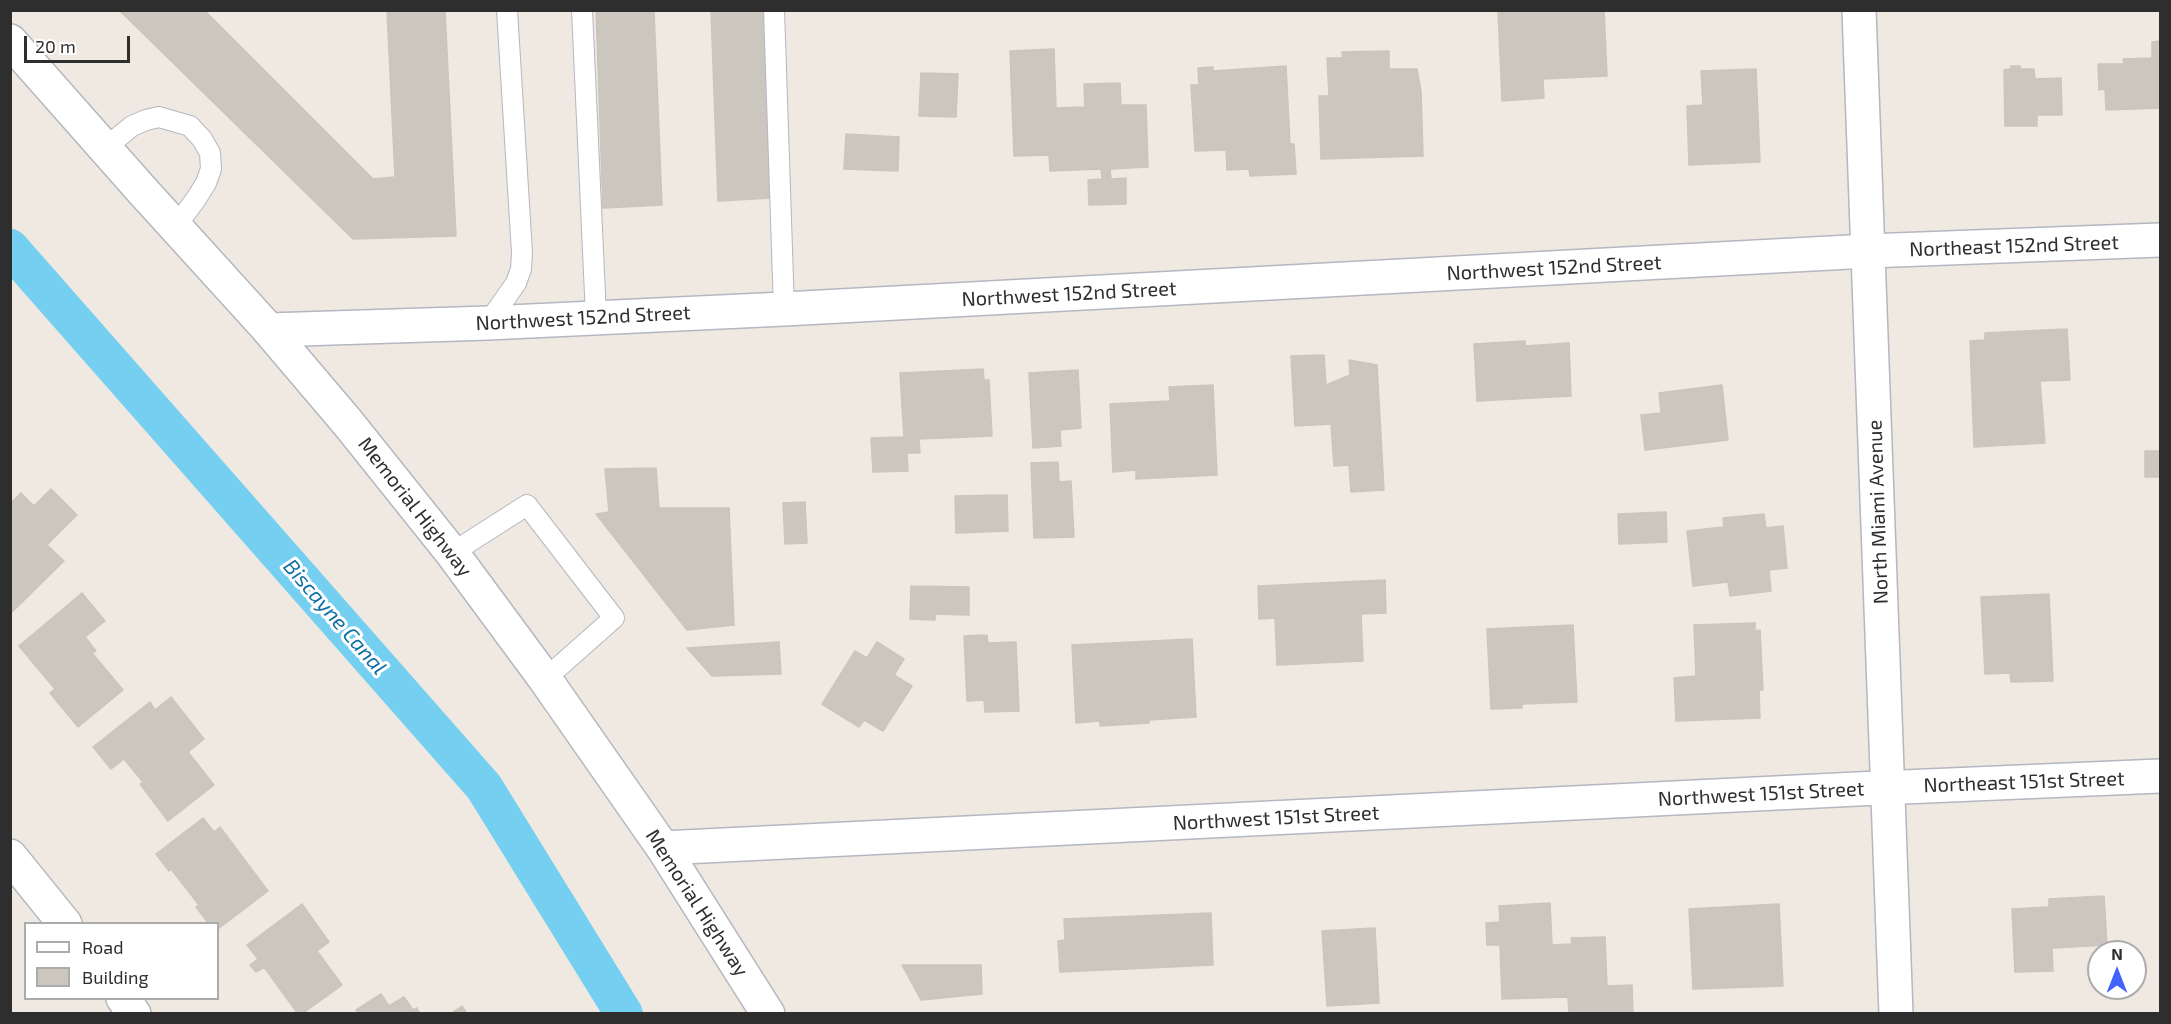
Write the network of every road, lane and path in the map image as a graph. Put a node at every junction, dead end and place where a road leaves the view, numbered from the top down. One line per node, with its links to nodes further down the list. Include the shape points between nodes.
1 (507, 10): 12 (lane, via 522,253 516,283)
2 (582, 10): 11 (lane)
3 (774, 10): 10 (lane)
4 (1859, 10): 9 (street, North Miami Avenue)
5 (10, 40): 6 (street, Memorial Highway)
6 (105, 148): 7 (street, Memorial Highway); 7 (lane, via 132,126 159,117 190,126 202,138 210,153 211,169 206,183)
7 (176, 226): 13 (street, Memorial Highway)
8 (2160, 240): 9 (street, Northeast 152nd Street)
9 (1868, 251): 10 (street, Northwest 152nd Street); 17 (street, North Miami Avenue)
10 (784, 309): 11 (street, Northwest 152nd Street)
11 (596, 317): 12 (street, Northwest 152nd Street)
12 (488, 323): 13 (street, Northwest 152nd Street)
13 (269, 330): 14 (street, Memorial Highway)
14 (452, 553): 15 (street, Memorial Highway); 15 (lane, via 526,505 614,618)
15 (545, 680): 18 (street, Memorial Highway)
16 (2160, 776): 17 (street, Northeast 151st Street)
17 (1888, 788): 18 (street, Northwest 151st Street); 24 (street, North Miami Avenue)
18 (663, 848): 23 (street, Memorial Highway)
19 (16, 870): 20 (street)
20 (63, 922)
21 (124, 1000): 22 (street)
22 (134, 1014)
23 (768, 1014)
24 (1896, 1014)

